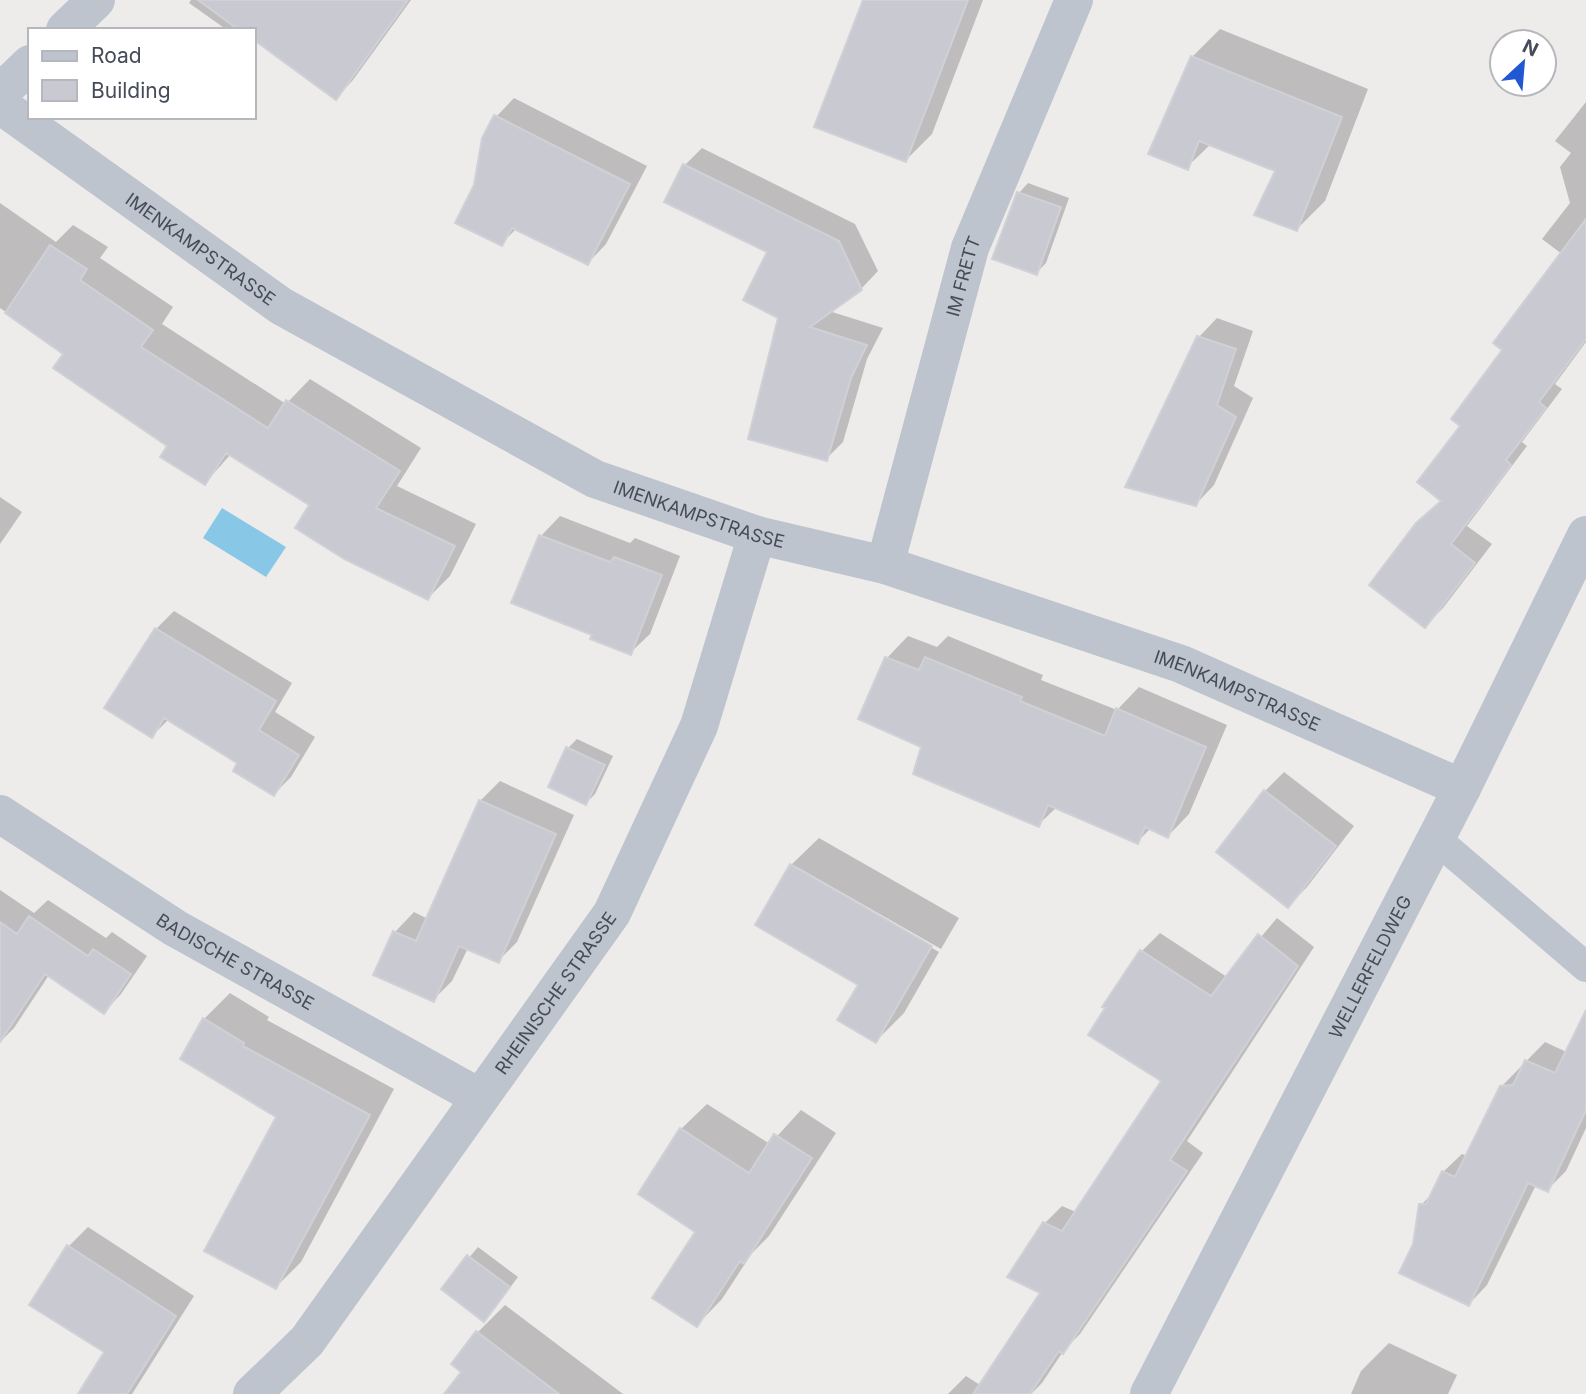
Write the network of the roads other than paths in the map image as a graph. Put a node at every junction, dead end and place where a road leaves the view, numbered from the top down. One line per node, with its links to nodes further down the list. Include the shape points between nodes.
1 (96, 0): 3 (street)
2 (1074, 0): 9 (street, IM FRETT, via 970,248)
3 (67, 28)
4 (28, 66): 5 (street)
5 (0, 93)
6 (0, 105): 8 (street, IMENKAMPSTRASSE, via 281,306 595,479)
7 (1586, 535): 10 (street, WELLERFELDWEG)
8 (757, 536): 9 (street, IMENKAMPSTRASSE); 14 (street, RHEINISCHE STRASSE, via 699,726 612,914)
9 (885, 565): 10 (street, IMENKAMPSTRASSE, via 1181,664)
10 (1462, 788): 12 (street, WELLERFELDWEG)
11 (0, 814): 14 (street, BADISCHE STRASSE, via 175,928)
12 (1436, 839): 13 (lane); 16 (street, WELLERFELDWEG)
13 (1586, 967)
14 (479, 1097): 15 (street, RHEINISCHE STRASSE, via 307,1341)
15 (252, 1394)
16 (1149, 1394)

